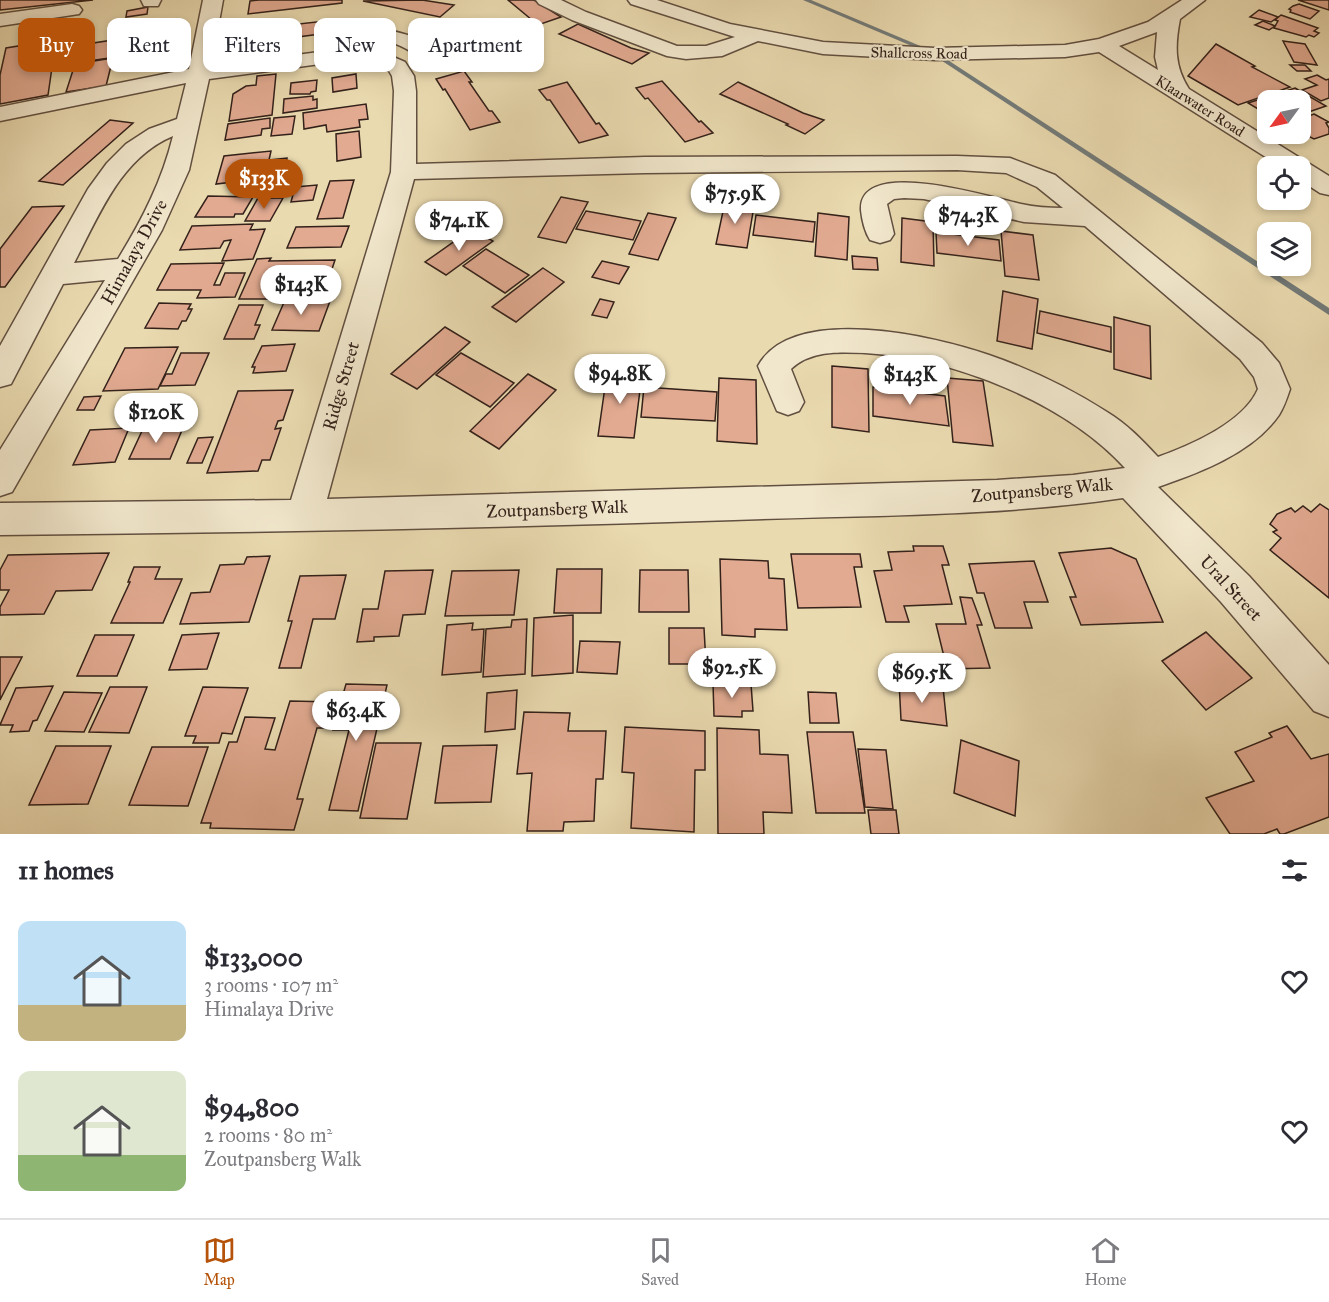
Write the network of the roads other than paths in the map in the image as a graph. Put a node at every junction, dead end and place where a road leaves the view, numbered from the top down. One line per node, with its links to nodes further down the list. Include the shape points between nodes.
1 (213, 0): 11 (street, Himalaya Drive)
2 (546, 0): 8 (street, via 674,52 716,53)
3 (638, 0): 8 (street, Shallcross Road)
4 (1195, 0): 6 (street, Shallcross Road)
5 (72, 10): 7 (street)
6 (1170, 17): 10 (street, Shallcross Road); 12 (street, via 1163,50 1170,78)
7 (0, 20)
8 (753, 36): 10 (street, Shallcross Road, via 823,48 895,53 1012,54)
9 (408, 42): 11 (street, via 386,34)
10 (1103, 45): 12 (street, Klaarwater Road)
11 (201, 66): 13 (street); 14 (street, Himalaya Drive); 16 (street, Ridge Street, via 364,54 387,60 403,76)
12 (1181, 94): 15 (street, Klaarwater Road)
13 (0, 114)
14 (188, 123): 21 (street, Himalaya Drive, via 177,170); 22 (street, via 156,133 122,160 97,195)
15 (1280, 156)
16 (403, 172): 19 (street, Zoutpansberg Walk, via 645,165 990,164 1010,166 1046,181); 27 (street, Ridge Street)
17 (1311, 176): 18 (street)
18 (1329, 187)
19 (1093, 218): 20 (street, via 1022,213 923,190 902,189 876,198 873,205); 25 (street, Zoutpansberg Walk, via 1251,351 1268,372 1274,389 1267,406 1229,439 1190,460)
20 (880, 234)
21 (127, 268): 22 (street); 26 (street, Himalaya Drive)
22 (54, 275): 23 (street)
23 (0, 375)
24 (788, 402): 25 (street, Ural Street, via 774,366 801,346 838,341 917,346 971,359 1068,406 1117,437)
25 (1141, 478): 27 (street, Zoutpansberg Walk, via 1073,490 997,495); 29 (street, Ural Street)
26 (0, 481)
27 (304, 516): 28 (street, Zoutpansberg Walk)
28 (0, 519)
29 (1329, 696)

